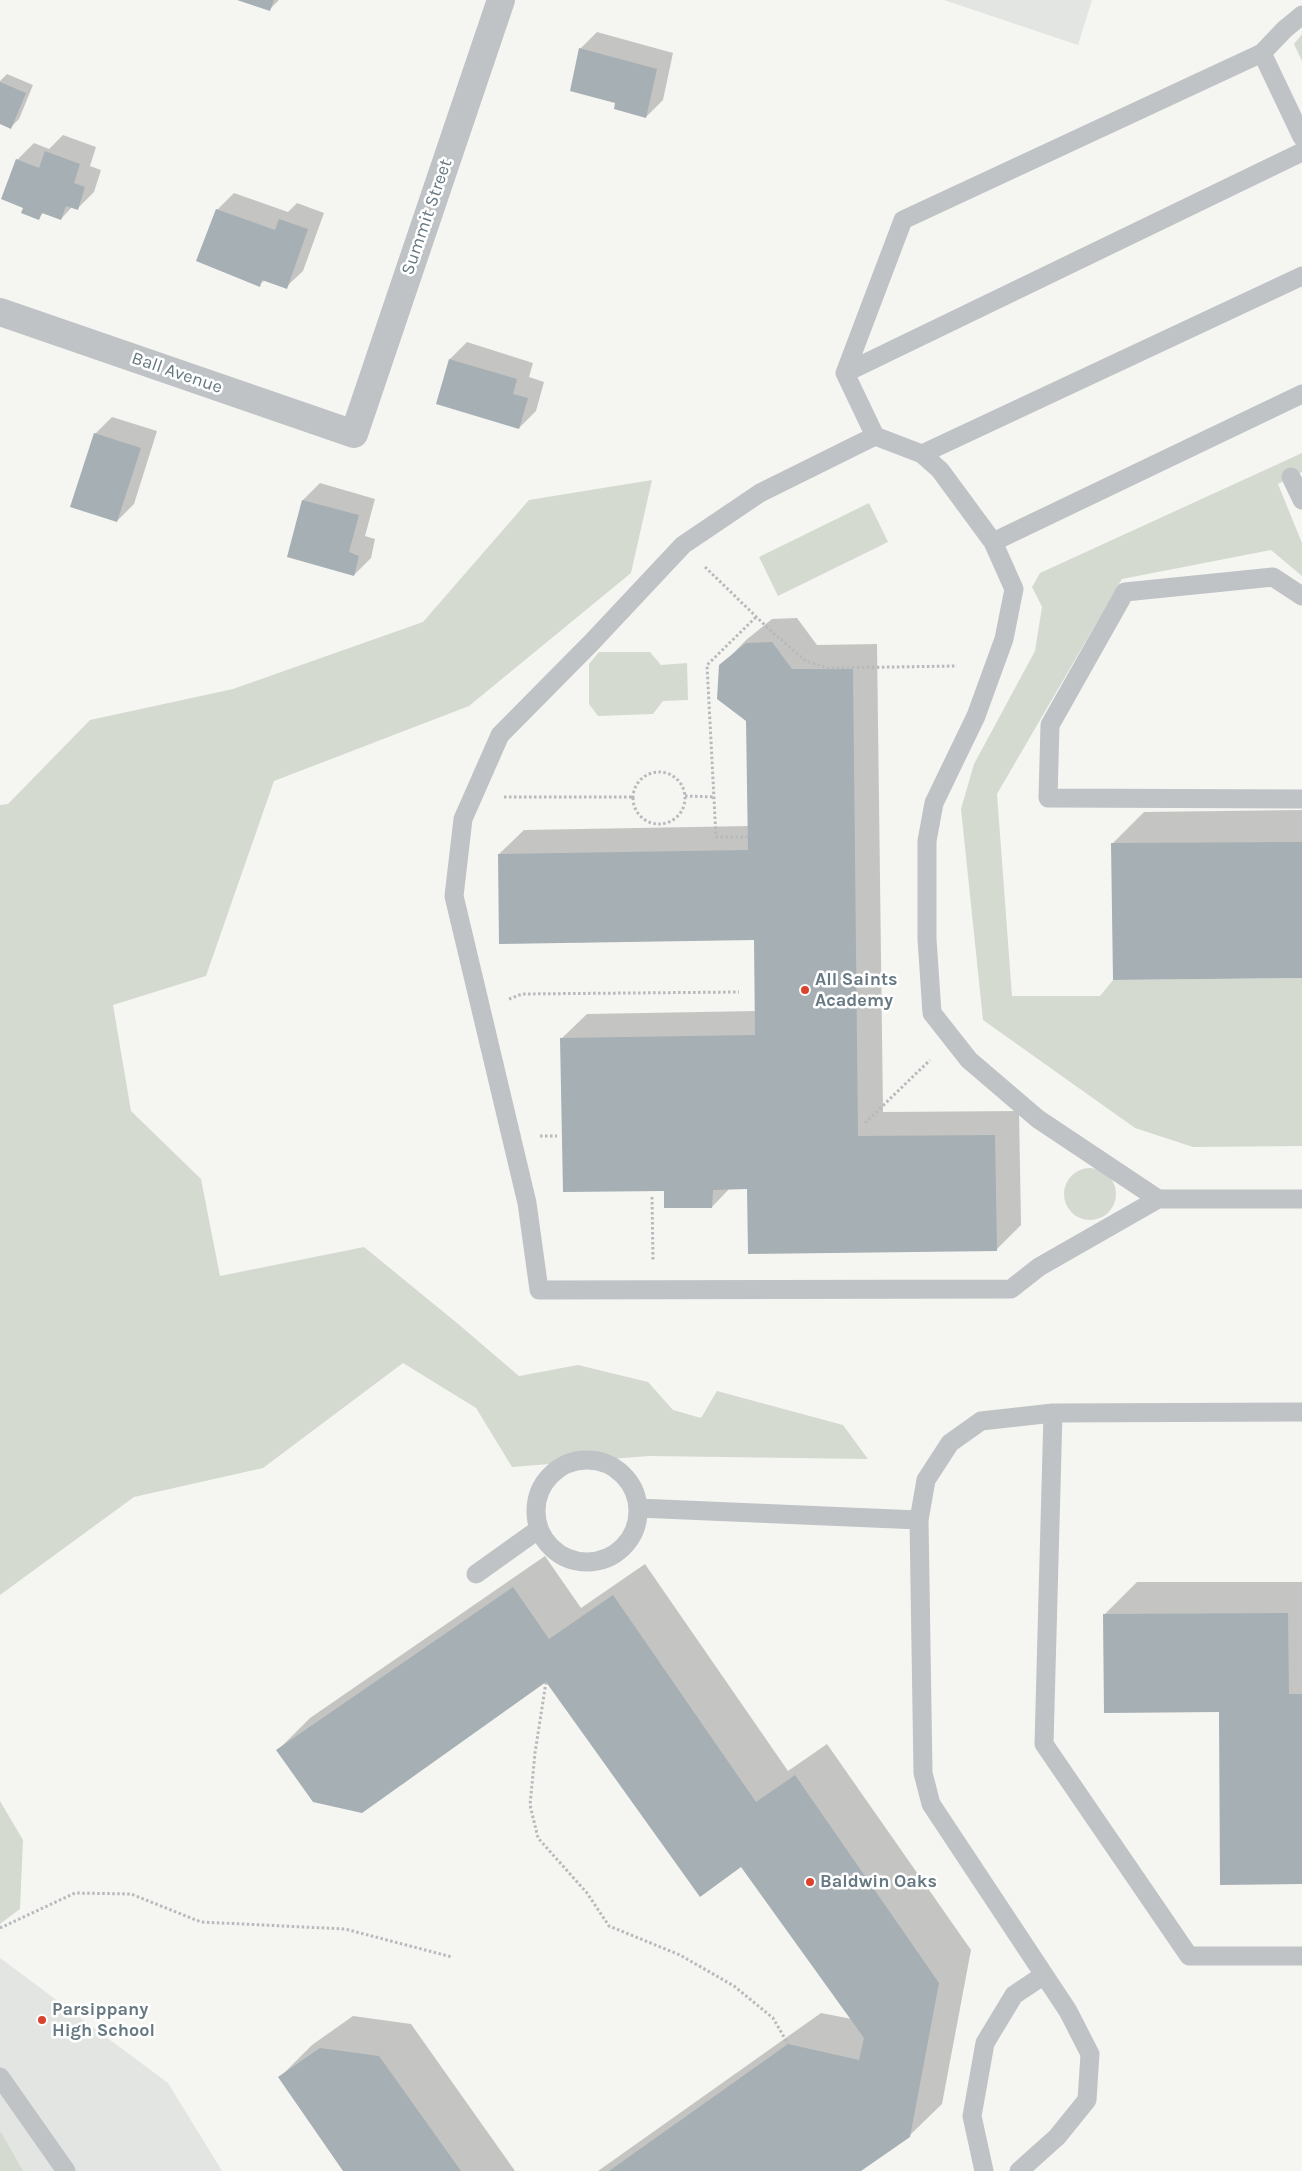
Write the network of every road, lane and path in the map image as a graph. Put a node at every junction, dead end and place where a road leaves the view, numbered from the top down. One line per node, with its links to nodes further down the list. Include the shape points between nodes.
1 (501, 0): 10 (street, Summit Street)
2 (1302, 15): 3 (lane)
3 (1262, 53): 4 (lane); 8 (lane, via 903,220)
4 (1302, 137)
5 (1302, 152): 8 (lane)
6 (1302, 276): 12 (lane)
7 (0, 312): 10 (street, Ball Avenue)
8 (845, 373): 11 (lane)
9 (1302, 394): 15 (lane)
10 (354, 434)
11 (875, 436): 12 (lane); 16 (lane, via 760,493)
12 (922, 454): 15 (lane, via 940,470)
13 (1291, 477): 14 (lane)
14 (1302, 500)
15 (994, 542): 32 (lane, via 1014,589 1004,639 976,716 934,803 927,841 927,938 932,1013 969,1060 1038,1119)
16 (683, 546): 18 (path); 21 (lane, via 500,735)
17 (1302, 596): 24 (lane, via 1273,577 1125,592 1050,725 1048,798)
18 (756, 617): 19 (path, via 806,661 828,668); 23 (path, via 707,666)
19 (957, 666)
20 (684, 796): 22 (path, via 684,790 673,777 657,773 641,779); 22 (path, via 683,806 673,820 657,824 641,818); 23 (path)
21 (472, 797): 22 (path); 27 (lane, via 463,819 454,896)
22 (633, 797)
23 (714, 797): 25 (path, via 716,836)
24 (1302, 799)
25 (748, 836)
26 (739, 992): 27 (path, via 522,994)
27 (481, 1011): 33 (lane, via 527,1203 539,1290)
28 (934, 1056): 29 (path)
29 (865, 1123)
30 (652, 1197): 33 (path)
31 (1302, 1199): 32 (lane)
32 (1158, 1200): 33 (lane, via 1039,1267 1011,1289)
33 (653, 1291)
34 (1302, 1412): 35 (lane)
35 (1053, 1413): 37 (lane, via 981,1421 950,1443 926,1480); 43 (lane, via 1044,1744 1189,1956)
36 (638, 1508): 37 (lane); 38 (lane, via 636,1525 629,1540 618,1552 602,1560 569,1559 554,1551); 38 (lane, via 626,1477 597,1460 579,1460 563,1465 549,1475 540,1490 536,1506)
37 (918, 1520): 44 (lane, via 923,1773 931,1804)
38 (540, 1529): 39 (lane)
39 (476, 1574)
40 (546, 1682): 45 (path, via 530,1805 538,1838 587,1893 610,1926 680,1955 734,1986 772,2018)
41 (0, 1928): 42 (path, via 74,1893 131,1894 201,1922 345,1929)
42 (452, 1956)
43 (1302, 1956)
44 (1044, 1976): 48 (lane, via 1014,1995 985,2043 972,2116); 49 (lane, via 1068,2011 1090,2054 1087,2100 1057,2137)
45 (788, 2044)
46 (0, 2077): 47 (lane)
47 (66, 2171)
48 (984, 2171)
49 (1019, 2171)

